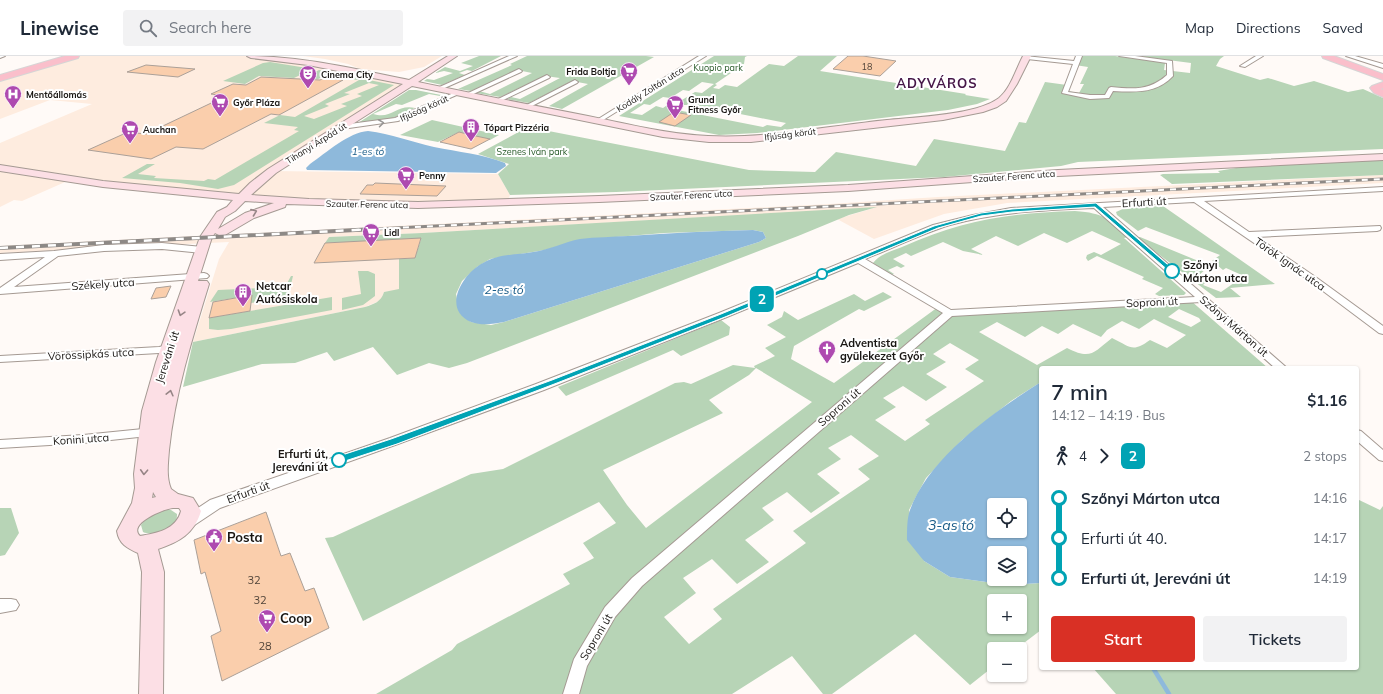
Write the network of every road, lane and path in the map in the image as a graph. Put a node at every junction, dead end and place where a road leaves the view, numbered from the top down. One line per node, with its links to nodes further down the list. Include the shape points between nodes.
1 (75, 56): 21 (main road)
2 (251, 56): 18 (street, via 294,59)
3 (453, 56): 15 (street, Tihanyi Árpád út)
4 (514, 56): 25 (street)
5 (703, 56): 29 (street, Kodály Zoltán utca)
6 (1027, 56): 12 (street); 29 (street, Ifjúság körút, via 1005,97 1000,101 984,109 949,115 761,138 732,139 679,136)
7 (1079, 56): 12 (street)
8 (1122, 56): 12 (street, via 1170,62 1170,76 1163,82 1140,91 1111,89 1107,96 1090,97 1065,93)
9 (1260, 56): 13 (street)
10 (1326, 56): 16 (main road)
11 (1349, 56): 14 (street)
12 (1076, 63)
13 (1243, 66)
14 (1383, 66)
15 (435, 68): 18 (street, Tihanyi Árpád út, via 407,76); 23 (street, Tihanyi Árpád út)
16 (1362, 69): 19 (main road); 24 (main road)
17 (519, 71): 26 (street, Ifjúság körút)
18 (376, 76): 23 (street, Ifjúság körút)
19 (1383, 76)
20 (547, 77): 27 (street)
21 (0, 78)
22 (575, 82): 28 (street)
23 (410, 83): 25 (street, Ifjúság körút); 30 (street, Tihanyi Árpád út)
24 (1382, 87)
25 (438, 89): 26 (street, Ifjúság körút)
26 (463, 94): 27 (street, Ifjúság körút); 30 (street, Ifjúság körút, one-way to 26, via 396,120)
27 (497, 101): 28 (street, Ifjúság körút)
28 (526, 107): 29 (street, Ifjúság körút)
29 (598, 121)
30 (342, 127): 35 (street, Tihanyi Árpád út, via 272,171)
31 (1383, 157): 37 (street, Szauter Ferenc utca, via 1086,171 886,186 606,199 418,205)
32 (0, 168): 34 (street, Szauter Ferenc utca, via 103,184)
33 (1383, 189): 36 (street, Erfurti út)
34 (200, 195): 35 (street, Szauter Ferenc utca); 39 (street, via 217,203)
35 (241, 198): 37 (street, Szauter Ferenc utca); 39 (street, Tihanyi Árpád út)
36 (1196, 200): 38 (street, Erfurti út); 42 (street, Török Ignác utca)
37 (310, 202): 41 (street, one-way to 37, via 252,212)
38 (1096, 205): 46 (street, Erfurti út, via 981,214 936,227); 49 (street, Szőnyi Márton út)
39 (226, 212): 41 (street, Tihanyi Árpád út, via 233,214); 43 (street, Jereváni út, via 206,237)
40 (1377, 228): 42 (street)
41 (220, 235): 47 (street, Jereváni út)
42 (1249, 235): 51 (street, Török Ignác utca)
43 (202, 250): 44 (street, via 162,246 104,248); 47 (street, Jereváni út)
44 (54, 254): 45 (street); 48 (street)
45 (0, 257)
46 (858, 259): 50 (street); 59 (street, Erfurti út, via 723,316 540,387 394,442)
47 (198, 277): 48 (street, Székely utca); 52 (street, Jereváni út)
48 (1, 291)
49 (1203, 299): 50 (street, Soproni út); 54 (street, Szőnyi Márton út)
50 (949, 313): 65 (street, Soproni út, via 637,582 610,612 580,664)
51 (1383, 331)
52 (175, 347): 53 (street, Vörössipkás utca); 55 (street, Jereváni út, via 150,411)
53 (0, 359)
54 (1280, 366)
55 (155, 432): 57 (street, Konini utca); 60 (street, Jereváni út, via 161,489); 61 (street, Jereváni út, one-way to 61, via 143,474 141,508)
56 (1359, 436): 58 (street)
57 (0, 444)
58 (1383, 457)
59 (215, 504): 60 (street, Erfurti út); 60 (street, Erfurti út)
60 (180, 515): 61 (street, via 154,505); 62 (street, via 157,542); 63 (street, Jereváni út)
61 (136, 516): 62 (street, Jereváni út, via 127,531 128,537 133,542)
62 (141, 544): 63 (street, Jereváni út, via 149,552)
63 (154, 572): 64 (street, Jereváni út)
64 (151, 694)
65 (571, 694)

